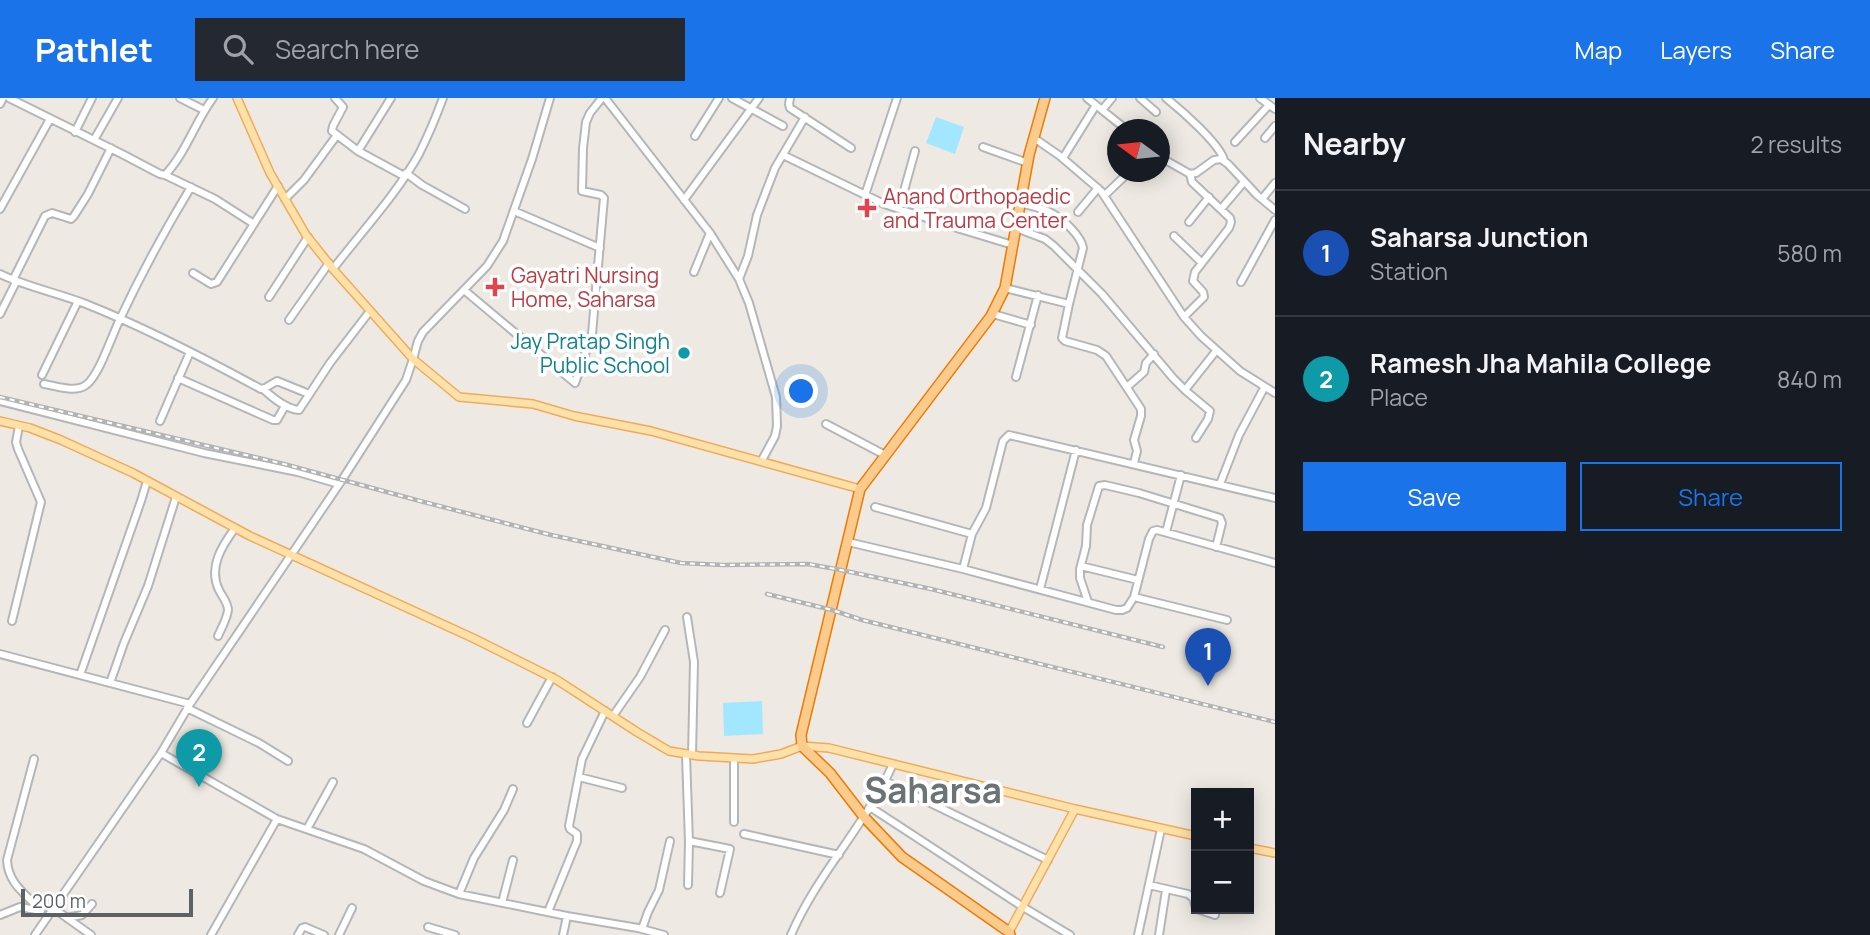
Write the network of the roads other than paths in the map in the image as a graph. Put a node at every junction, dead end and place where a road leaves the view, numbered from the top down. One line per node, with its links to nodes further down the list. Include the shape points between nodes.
1 (3, 98): 24 (street)
2 (9, 98): 31 (street)
3 (92, 98): 35 (street)
4 (118, 98): 40 (street)
5 (180, 98): 28 (street)
6 (213, 98): 28 (street)
7 (237, 98): 58 (main road)
8 (335, 98): 36 (street, via 343,107 332,128)
9 (391, 98): 45 (street)
10 (443, 98): 54 (street)
11 (550, 98): 72 (street)
12 (604, 98): 66 (street); 83 (street, via 588,116 583,148 582,190 604,198)
13 (719, 98): 37 (street)
14 (732, 98): 26 (street)
15 (758, 98): 26 (street)
16 (790, 98): 30 (street, via 790,108)
17 (897, 98): 61 (street)
18 (1045, 98): 38 (highway)
19 (1087, 98): 27 (street)
20 (1112, 98): 27 (street)
21 (1140, 98): 29 (street)
22 (1260, 98): 25 (street)
23 (1170, 99): 49 (street)
24 (0, 104)
25 (1272, 107): 41 (street)
26 (752, 108): 33 (street); 66 (street)
27 (1099, 108): 32 (street); 48 (street)
28 (204, 110): 53 (street)
29 (1156, 112)
30 (805, 117): 44 (street); 47 (street)
31 (50, 119): 35 (street); 68 (street)
32 (1112, 119)
33 (783, 126)
34 (1275, 126): 39 (street)
35 (75, 132): 40 (street)
36 (337, 135): 45 (street); 64 (street)
37 (695, 136)
38 (1034, 138): 48 (street); 50 (highway)
39 (1265, 138)
40 (94, 140): 43 (street)
41 (1235, 142)
42 (983, 147): 50 (street)
43 (111, 148): 53 (street); 91 (street, via 74,216 45,216)
44 (851, 148)
45 (358, 151): 54 (street)
46 (915, 151): 70 (street)
47 (783, 155): 61 (street); 90 (street, via 757,215)
48 (1063, 158): 60 (street)
49 (1224, 160): 52 (street, via 1214,160); 56 (street)
50 (1028, 163): 67 (highway)
51 (1170, 163): 52 (street)
52 (1190, 174): 63 (street)
53 (165, 175): 59 (street)
54 (405, 175): 69 (street); 85 (street)
55 (1119, 182): 62 (street)
56 (1244, 183): 65 (street); 71 (street)
57 (1275, 183): 65 (street)
58 (278, 186): 64 (main road); 77 (street)
59 (191, 187): 77 (street); 103 (street)
60 (1098, 188): 62 (street); 74 (street)
61 (865, 195): 70 (street)
62 (1105, 195): 102 (street)
63 (1209, 197): 71 (street); 76 (street)
64 (285, 199): 81 (main road)
65 (1262, 199): 73 (street)
66 (684, 200): 79 (street)
67 (1020, 203): 78 (highway); 86 (street, via 1053,214 1080,239 1083,248)
68 (0, 209)
69 (465, 209)
70 (899, 209): 82 (street)
71 (1221, 209): 84 (street, via 1231,224)
72 (514, 211): 83 (street); 94 (street, via 503,241)
73 (1275, 211)
74 (1078, 212)
75 (1275, 220): 92 (street)
76 (1189, 222)
77 (254, 224): 88 (street, via 218,282 211,284)
78 (1016, 228): 82 (highway); 86 (street, via 1047,240)
79 (710, 233): 87 (street); 90 (street)
80 (1174, 236): 84 (street)
81 (308, 237): 85 (main road); 96 (street)
82 (1013, 245): 93 (highway)
83 (600, 247): 94 (street, via 592,334 575,383)
84 (1201, 262): 102 (street, via 1193,278 1204,297)
85 (331, 266): 99 (main road); 104 (street)
86 (1078, 270): 98 (street); 108 (street)
87 (694, 272)
88 (193, 273)
89 (0, 274): 91 (street)
90 (739, 279): 129 (street, via 776,397 775,436)
91 (14, 281): 97 (street); 100 (street)
92 (1241, 282)
93 (1005, 288): 95 (street); 101 (highway)
94 (464, 290): 109 (street, via 423,332)
95 (1038, 295): 98 (street); 105 (street)
96 (269, 297)
97 (78, 301): 103 (street); 110 (street)
98 (1069, 303): 114 (street, via 1063,340 1102,354)
99 (370, 311): 109 (main road); 119 (street)
100 (0, 314)
101 (993, 314): 105 (street); 128 (highway)
102 (1184, 317): 106 (street)
103 (120, 318): 107 (street); 113 (street, via 89,383 77,389)
104 (289, 320)
105 (1031, 325): 111 (street)
106 (1216, 351): 115 (street); 117 (street)
107 (190, 352): 112 (street); 116 (street)
108 (1154, 354): 114 (street, via 1144,373); 117 (street)
109 (413, 359): 129 (main road, via 459,397 533,404); 134 (street, via 406,380)
110 (42, 375)
111 (1016, 376)
112 (178, 377): 121 (street, via 274,421); 123 (street)
113 (44, 384)
114 (1127, 387): 130 (street, via 1142,411 1133,440 1137,451)
115 (1264, 387): 118 (street); 133 (street)
116 (263, 389): 119 (street, via 277,381); 121 (street)
117 (1185, 390): 126 (street, via 1210,411)
118 (1275, 393)
119 (309, 394): 121 (street, via 299,410)
120 (0, 401): 134 (street)
121 (285, 406)
122 (0, 421): 125 (main road)
123 (160, 421)
124 (826, 424): 128 (street)
125 (19, 426): 132 (main road, via 61,440); 155 (street, via 18,449 41,502)
126 (1196, 438)
127 (1076, 450): 130 (street); 142 (street, via 1006,436 986,508); 150 (street)
128 (885, 455): 135 (highway)
129 (762, 460): 135 (main road)
130 (1134, 463): 131 (street)
131 (1181, 475): 133 (street); 138 (street)
132 (147, 481): 136 (main road); 159 (street)
133 (1220, 484): 137 (street)
134 (340, 485): 145 (street)
135 (860, 489): 143 (highway)
136 (176, 497): 140 (main road); 161 (street)
137 (1275, 498)
138 (1174, 503): 141 (street); 144 (street, via 1222,519); 147 (street, via 1099,486)
139 (875, 507): 142 (street)
140 (235, 528): 145 (main road); 157 (street, via 215,569 215,581 228,608)
141 (1166, 532): 144 (street); 149 (street, via 1157,530 1150,535)
142 (972, 534): 148 (street)
143 (848, 542): 148 (street); 166 (highway, via 801,735)
144 (1216, 547): 146 (street)
145 (292, 555): 160 (main road); 162 (street)
146 (1275, 562)
147 (1081, 566): 149 (street); 152 (street)
148 (962, 569): 150 (street)
149 (1138, 580): 151 (street)
150 (1040, 590): 152 (street)
151 (1133, 597): 152 (street, via 1122,610); 154 (street)
152 (1088, 602)
153 (687, 617): 168 (street, via 694,662)
154 (1227, 620)
155 (12, 621)
156 (665, 630): 164 (street)
157 (218, 636)
158 (0, 654): 159 (street)
159 (80, 676): 161 (street)
160 (552, 677): 163 (main road); 165 (street)
161 (110, 683): 162 (street)
162 (188, 706): 167 (street); 171 (street)
163 (605, 711): 164 (main road); 173 (street, via 585,750)
164 (613, 716): 168 (main road, via 669,751)
165 (527, 723)
166 (803, 746): 169 (main road, via 753,759); 172 (main road); 180 (highway)
167 (161, 753): 181 (street); 207 (street)
168 (689, 755): 169 (main road); 190 (street)
169 (734, 758): 182 (street)
170 (34, 759): 188 (street)
171 (288, 761)
172 (893, 764): 174 (street); 179 (main road)
173 (579, 777): 176 (street); 208 (street, via 569,826 577,841)
174 (885, 781): 178 (street); 195 (street)
175 (334, 782): 183 (street)
176 (622, 788)
177 (513, 789): 200 (street)
178 (870, 807): 180 (street); 204 (street)
179 (1075, 809): 184 (main road); 195 (main road)
180 (864, 817): 193 (street); 214 (highway, via 902,857)
181 (277, 819): 183 (street); 217 (street)
182 (734, 822)
183 (307, 829): 200 (street, via 364,849)
184 (1161, 829): 186 (main road); 197 (street)
185 (744, 834): 193 (street)
186 (1191, 835)
187 (0, 838): 188 (street)
188 (10, 841): 206 (street, via 9,875)
189 (670, 841): 213 (street, via 659,890)
190 (690, 841): 196 (street); 199 (street, via 730,849)
191 (1254, 849): 192 (main road)
192 (1275, 853)
193 (839, 855): 224 (street)
194 (513, 860): 202 (street)
195 (1048, 860): 204 (main road)
196 (688, 885)
197 (1149, 885): 198 (street); 226 (street)
198 (1166, 890): 201 (street); 227 (street)
199 (720, 892)
200 (459, 894): 202 (street)
201 (1191, 896)
202 (502, 903): 208 (street)
203 (92, 904): 211 (street, via 82,915)
204 (1023, 907): 214 (main road); 225 (street)
205 (352, 908): 220 (street)
206 (41, 911): 207 (street); 209 (street, via 15,907)
207 (51, 911): 211 (street); 215 (street)
208 (548, 912): 210 (street)
209 (0, 915)
210 (567, 916): 213 (street); 222 (street)
211 (67, 918): 216 (street)
212 (428, 927): 221 (street)
213 (642, 929): 223 (street)
214 (1009, 934)
215 (35, 935)
216 (90, 935)
217 (211, 935)
218 (298, 935): 219 (street, via 305,927)
219 (324, 935)
220 (339, 935)
221 (455, 935)
222 (563, 935)
223 (664, 935)
224 (791, 935)
225 (1070, 935)
226 (1138, 935)
227 (1159, 935)

